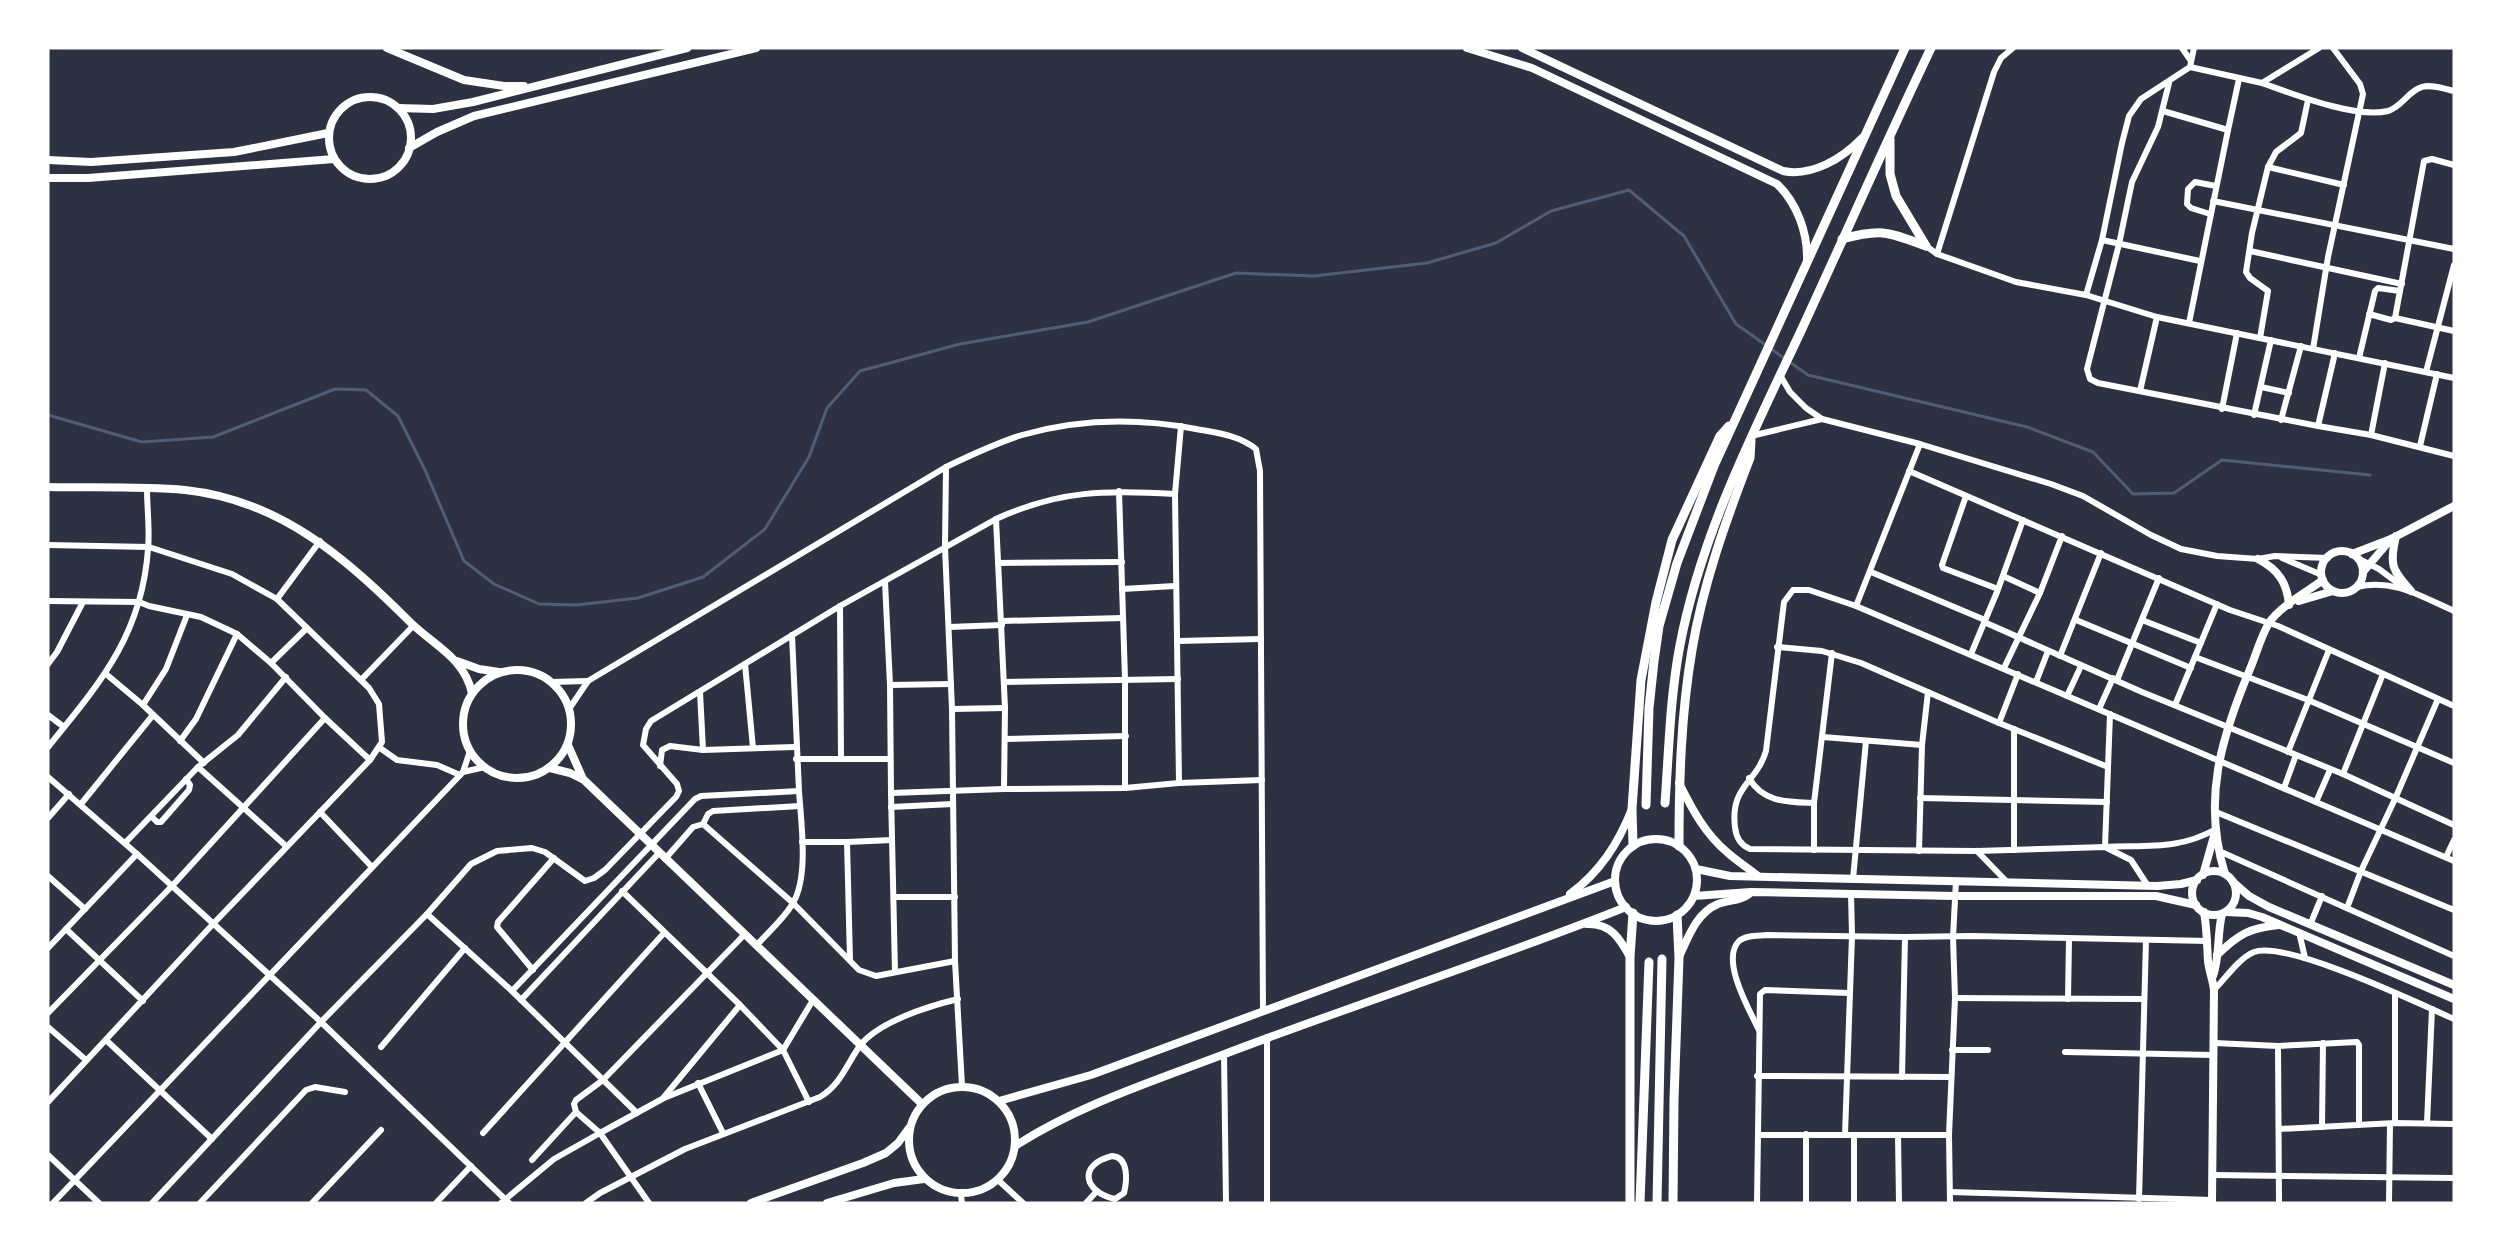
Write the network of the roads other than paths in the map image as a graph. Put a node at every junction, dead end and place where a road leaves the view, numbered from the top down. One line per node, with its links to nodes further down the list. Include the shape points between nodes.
1 (387, 48): 17 (street, via 464,80 504,86)
2 (687, 48): 17 (street)
3 (756, 48): 27 (street, via 474,116)
4 (1467, 48): 48 (street, via 1532,68 1777,184 1799,215)
5 (1522, 48): 26 (street, via 1783,171 1818,168 1854,147)
6 (1905, 48): 26 (highway)
7 (1930, 48): 25 (highway)
8 (2013, 48): 46 (street, via 2001,58 1994,72)
9 (2182, 48): 13 (street)
10 (2194, 48): 13 (street)
11 (2319, 48): 16 (street)
12 (2333, 48): 22 (street, via 2362,89)
13 (2190, 64): 14 (street); 15 (street)
14 (2239, 79): 16 (street); 23 (street)
15 (2169, 83): 21 (street); 40 (street, via 2141,99 2129,116)
16 (2262, 83): 19 (street)
17 (537, 85): 20 (street, via 444,108)
18 (2454, 91): 22 (street, via 2424,86 2394,109)
19 (2308, 100): 22 (street); 31 (street, via 2301,133 2276,152)
20 (398, 108): 24 (street, via 379,98 359,98 335,115); 27 (street, via 409,125)
21 (2163, 111): 23 (street); 42 (street, via 2132,182)
22 (2359, 111): 33 (street)
23 (2228, 130): 34 (street)
24 (328, 133): 28 (street); 29 (street, via 234,152 91,162)
25 (1890, 134): 39 (highway); 43 (highway, via 1892,185)
26 (1863, 137): 48 (highway)
27 (409, 148): 28 (street, via 400,167 377,179 351,176)
28 (334, 159): 32 (street)
29 (48, 160)
30 (2454, 165): 41 (street, via 2432,159 2424,161)
31 (2268, 167): 33 (street); 36 (street)
32 (48, 178)
33 (2344, 185): 38 (street)
34 (2216, 186): 35 (street); 37 (street, via 2195,182 2188,189 2187,204)
35 (2213, 201): 36 (street); 37 (street)
36 (2258, 209): 38 (street); 45 (street)
37 (2210, 214): 47 (street)
38 (2336, 225): 41 (street); 50 (street)
39 (1842, 239): 43 (highway, via 1875,231); 70 (highway)
40 (2102, 240): 42 (street); 52 (street)
41 (2411, 240): 44 (street); 51 (street)
42 (2119, 244): 47 (street); 53 (street)
43 (1926, 246): 46 (street)
44 (2454, 249)
45 (2250, 251): 50 (street); 61 (street, via 2246,272 2268,291)
46 (1937, 254): 52 (street, via 2016,282)
47 (2200, 261): 57 (street)
48 (1806, 266): 79 (highway)
49 (2454, 266): 58 (street)
50 (2327, 267): 51 (street); 64 (street)
51 (2401, 288): 54 (street, via 2377,288); 56 (street)
52 (2086, 296): 53 (street)
53 (2104, 301): 55 (street); 73 (street, via 2087,369 2090,378)
54 (2370, 314): 56 (street); 66 (street)
55 (2157, 317): 57 (street); 73 (street)
56 (2394, 318): 58 (street)
57 (2189, 323): 60 (street)
58 (2437, 328): 59 (street); 68 (street)
59 (2454, 331)
60 (2237, 333): 61 (street); 75 (street)
61 (2260, 338): 62 (street)
62 (2271, 340): 63 (street); 72 (street)
63 (2301, 346): 64 (street); 74 (street)
64 (2313, 349): 65 (street)
65 (2335, 353): 66 (street); 81 (street)
66 (2359, 358): 67 (street)
67 (2385, 363): 68 (street); 82 (street)
68 (2426, 372): 69 (street)
69 (2437, 374): 71 (street); 85 (street)
70 (1780, 375): 77 (street, via 1798,401); 83 (highway)
71 (2454, 378)
72 (2261, 387): 74 (street); 76 (street)
73 (2140, 391): 75 (street)
74 (2289, 393): 78 (street)
75 (2222, 409): 76 (street)
76 (2254, 415): 78 (street)
77 (1822, 419): 83 (street); 84 (street)
78 (2281, 420): 81 (street)
79 (1734, 423): 254 (highway, via 1699,501 1659,626 1649,708); 258 (highway, via 1720,436 1672,540 1641,680)
80 (1181, 426): 87 (street, via 1104,421 1082,424 1023,435); 92 (street); 146 (street, via 1228,435 1256,449 1260,471)
81 (2319, 426): 82 (street)
82 (2371, 435): 85 (street)
83 (1750, 436): 237 (highway, via 1750,458 1717,551 1692,649); 250 (highway, via 1700,570 1681,638)
84 (1920, 444): 88 (street); 107 (street, via 2083,496 2181,549)
85 (2420, 446): 86 (street)
86 (2454, 456)
87 (946, 467): 102 (street); 174 (street)
88 (1909, 471): 93 (street); 111 (street)
89 (48, 487): 90 (street)
90 (147, 489): 99 (street, via 186,490 230,499 283,519); 101 (street)
91 (1119, 491): 92 (street); 95 (street, via 1052,498); 108 (street)
92 (1175, 494): 117 (street)
93 (1966, 496): 96 (street); 120 (street, via 1943,568)
94 (2454, 506): 98 (street)
95 (996, 519): 102 (street); 110 (street)
96 (2023, 520): 97 (street); 113 (street)
97 (2062, 537): 103 (street); 123 (street)
98 (2394, 538): 105 (street); 109 (street); 121 (street, via 2392,567)
99 (320, 541): 124 (street); 140 (street)
100 (48, 545): 101 (street)
101 (148, 547): 124 (street, via 232,574); 127 (street)
102 (945, 548): 116 (street); 141 (street)
103 (2101, 553): 114 (street); 135 (street)
104 (2276, 556): 106 (street); 107 (street); 115 (street)
105 (2354, 556): 106 (street, via 2339,552); 109 (street); 112 (street)
106 (2328, 558): 115 (street)
107 (2258, 560): 129 (street, via 2284,580)
108 (1122, 562): 110 (street); 119 (street)
109 (2369, 562): 112 (street); 121 (street)
110 (998, 563): 139 (street)
111 (1871, 572): 131 (street); 137 (street)
112 (2363, 572): 118 (street)
113 (2003, 576): 120 (street); 123 (street)
114 (2158, 578): 128 (street); 136 (street)
115 (2322, 578): 122 (street); 129 (street)
116 (885, 582): 130 (street); 179 (street)
117 (1175, 586): 119 (street); 147 (street)
118 (2357, 587): 121 (street, via 2372,583); 122 (street, via 2346,593)
119 (1122, 589): 134 (street)
120 (1998, 589): 137 (street)
121 (2408, 590): 132 (street)
122 (2333, 591): 129 (street)
123 (2040, 593): 145 (street)
124 (277, 599): 142 (street)
125 (48, 601): 126 (street)
126 (83, 602): 127 (street); 160 (street)
127 (140, 602): 133 (street); 165 (street)
128 (2217, 603): 138 (street); 148 (street)
129 (2291, 604): 138 (street)
130 (840, 606): 144 (street); 218 (street)
131 (1856, 606): 150 (street, via 1809,590 1793,590 1784,602); 154 (street)
132 (2454, 611)
133 (187, 615): 143 (street); 186 (street, via 166,669)
134 (1123, 618): 139 (street); 170 (street)
135 (2076, 620): 149 (street); 155 (street)
136 (2142, 620): 148 (street); 149 (street)
137 (1985, 621): 145 (street); 154 (street)
138 (2269, 622): 151 (street); 169 (street)
139 (1002, 623): 141 (street); 176 (street)
140 (414, 625): 157 (street); 172 (street)
141 (949, 627): 178 (street)
142 (307, 628): 158 (street); 172 (street)
143 (237, 634): 158 (street); 205 (street, via 196,718)
144 (792, 635): 159 (street); 210 (street)
145 (2018, 637): 152 (street); 162 (street)
146 (1260, 639): 147 (street); 235 (street)
147 (1177, 641): 173 (street)
148 (2201, 643): 156 (street)
149 (2132, 644): 163 (street); 171 (street)
150 (1777, 647): 153 (street); 233 (street, via 1766,752)
151 (2329, 650): 167 (street); 185 (street)
152 (2048, 651): 155 (street); 177 (street)
153 (1832, 653): 181 (street); 203 (street)
154 (1971, 654): 162 (street)
155 (2060, 656): 161 (street)
156 (2195, 657): 163 (street); 169 (street)
157 (457, 661): 164 (street); 182 (street)
158 (271, 663): 168 (street)
159 (745, 663): 180 (street); 213 (street)
160 (48, 664)
161 (2081, 666): 171 (street); 183 (street)
162 (2004, 668): 166 (street)
163 (2191, 668): 187 (street)
164 (501, 672): 175 (street, via 522,670); 182 (street, via 487,678)
165 (106, 674): 186 (street); 199 (street)
166 (2018, 674): 177 (street); 197 (street)
167 (2383, 674): 184 (street); 198 (street)
168 (286, 677): 196 (street); 224 (street, via 238,735)
169 (2246, 678): 185 (street); 200 (street)
170 (1125, 679): 173 (street); 176 (street); 202 (street)
171 (2115, 679): 187 (street); 192 (street)
172 (361, 680): 212 (street, via 379,704)
173 (1178, 680): 236 (street)
174 (588, 681): 175 (street); 190 (street)
175 (551, 682): 190 (street)
176 (1004, 682): 189 (street)
177 (2036, 682): 183 (street)
178 (951, 684): 179 (street); 191 (street)
179 (890, 685): 220 (street)
180 (700, 692): 214 (street); 225 (street, via 646,729 643,745)
181 (1928, 692): 197 (street); 208 (street)
182 (472, 693): 215 (street, via 463,717 463,732)
183 (2067, 696): 192 (street)
184 (2438, 699): 188 (street); 211 (street)
185 (2308, 700): 198 (street); 216 (street)
186 (144, 705): 195 (street)
187 (2175, 705): 200 (street)
188 (2454, 706)
189 (1005, 708): 191 (street); 204 (street)
190 (569, 709): 207 (street, via 572,730)
191 (952, 709): 241 (street)
192 (2099, 709): 193 (street)
193 (2110, 714): 221 (street); 227 (street)
194 (48, 715): 199 (street)
195 (153, 715): 205 (street); 252 (street)
196 (325, 718): 222 (street); 255 (street)
197 (2000, 723): 201 (street)
198 (2363, 724): 211 (street); 231 (street)
199 (64, 727): 209 (street)
200 (2227, 727): 216 (street); 221 (street)
201 (2014, 729): 227 (street); 246 (street)
202 (1126, 736): 204 (street); 238 (street)
203 (1823, 737): 206 (street); 251 (street)
204 (1005, 739): 240 (street)
205 (180, 741): 224 (street)
206 (1866, 741): 208 (street); 278 (street)
207 (568, 745): 228 (street); 234 (street)
208 (1922, 745): 245 (street)
209 (48, 747)
210 (795, 747): 213 (street); 219 (street)
211 (2417, 747): 223 (street); 247 (street)
212 (380, 748): 222 (street); 230 (street, via 397,760 437,765)
213 (753, 748): 214 (street)
214 (703, 750): 225 (street, via 665,747)
215 (470, 751): 226 (street); 230 (street)
216 (2288, 752): 217 (street)
217 (2296, 756): 229 (street); 239 (street)
218 (841, 758): 219 (street); 220 (street)
219 (796, 759): 242 (street)
220 (890, 759): 243 (street)
221 (2218, 759): 239 (street); 260 (street)
222 (370, 760): 259 (street)
223 (2454, 763)
224 (201, 765): 255 (street); 271 (street)
225 (660, 766): 266 (street, via 679,791)
226 (485, 767): 228 (street, via 508,778 527,778); 230 (street)
227 (2108, 767): 248 (street)
228 (550, 768): 234 (street)
229 (2330, 770): 231 (street); 249 (street)
230 (461, 774): 288 (street)
231 (2343, 774): 247 (street)
232 (48, 777): 244 (street)
233 (1749, 778): 251 (street, via 1765,796); 277 (street, via 1739,794 1734,816 1736,834 1743,846)
234 (584, 780): 266 (street)
235 (1262, 780): 236 (street); 368 (street)
236 (1179, 783): 238 (street)
237 (1680, 783): 275 (highway); 293 (main road, via 1709,834)
238 (1125, 788): 240 (street)
239 (2284, 788): 249 (street)
240 (1005, 789): 241 (street)
241 (952, 790): 243 (street); 253 (street)
242 (799, 791): 256 (street); 273 (street, via 701,796)
243 (891, 793): 257 (street)
244 (69, 794): 252 (street); 261 (street)
245 (1920, 798): 246 (street); 280 (street)
246 (2013, 800): 248 (street); 279 (street)
247 (2395, 800): 263 (street); 265 (street)
248 (2107, 802): 276 (street)
249 (2316, 802): 265 (street)
250 (1665, 803)
251 (1814, 803): 277 (street)
252 (81, 804): 271 (street)
253 (952, 804): 257 (street); 309 (street)
254 (1646, 805)
255 (243, 806): 272 (street); 300 (street)
256 (800, 806): 262 (street, via 713,812 708,813); 269 (street)
257 (891, 807): 267 (street)
258 (1632, 809): 274 (highway); 310 (main road, via 1606,860)
259 (320, 812): 272 (street); 288 (street)
260 (2216, 812): 264 (street); 290 (street)
261 (48, 818)
262 (703, 824): 284 (street, via 693,827); 311 (street)
263 (2454, 825)
264 (2216, 829): 276 (street, via 2181,844); 282 (street); 294 (street)
265 (2380, 829): 285 (street); 290 (street)
266 (639, 833): 273 (street); 286 (street, via 605,870 588,881)
267 (892, 840): 270 (street); 308 (street)
268 (2454, 840): 285 (street)
269 (802, 842): 270 (street); 311 (street, via 800,883)
270 (847, 842): 345 (street)
271 (125, 843): 283 (street)
272 (286, 846): 321 (street)
273 (650, 846): 284 (street); 348 (street)
274 (1633, 846): 275 (main road, via 1648,839 1664,839); 296 (main road, via 1617,867)
275 (1679, 846): 289 (main road)
276 (2105, 847): 279 (street); 301 (street, via 2132,860)
277 (1814, 850): 278 (street)
278 (1855, 850): 280 (street); 295 (street)
279 (2014, 850): 281 (street)
280 (1919, 851): 281 (street)
281 (1977, 851): 298 (street)
282 (2219, 851): 291 (street); 307 (street)
283 (137, 854): 300 (street); 314 (street)
284 (662, 856): 302 (street); 328 (street)
285 (2446, 857): 287 (street)
286 (554, 858): 319 (street, via 532,848 483,856 471,864); 348 (street, via 497,927)
287 (2454, 861)
288 (372, 867): 351 (street)
289 (1696, 869): 293 (main road, via 1719,875); 305 (main road)
290 (2361, 872): 313 (street); 316 (street)
291 (2225, 874): 294 (main road, via 2214,872); 299 (main road)
292 (48, 876): 314 (street)
293 (1758, 876): 295 (main road)
294 (2200, 877): 301 (main road, via 2173,885); 312 (main road, via 2193,894)
295 (1852, 879): 297 (main road)
296 (1616, 881): 310 (main road); 315 (main road, via 1617,891)
297 (1956, 881): 298 (main road); 306 (street)
298 (2007, 882): 301 (main road)
299 (2233, 882): 318 (main road, via 2235,898); 324 (main road, via 2258,902)
300 (172, 886): 321 (street); 344 (street)
301 (2148, 886)
302 (622, 891): 327 (street); 363 (street)
303 (1751, 892): 304 (main road); 305 (main road); 341 (main road, via 1707,910 1692,929)
304 (1851, 893): 306 (main road); 329 (street)
305 (1694, 896): 320 (main road)
306 (1955, 896): 312 (main road, via 2156,896); 331 (street)
307 (2322, 896): 313 (street); 324 (street)
308 (895, 897): 309 (street); 349 (street)
309 (955, 897): 346 (street)
310 (1561, 900): 368 (main road)
311 (793, 903): 335 (street); 345 (street)
312 (2196, 905): 317 (main road)
313 (2348, 908): 339 (street)
314 (85, 909): 325 (street)
315 (1630, 910): 320 (main road, via 1655,920); 322 (main road); 340 (highway)
316 (2454, 910)
317 (2204, 912): 318 (main road); 334 (street)
318 (2224, 913): 323 (main road, via 2255,915); 338 (street)
319 (427, 914): 337 (street); 371 (street)
320 (1677, 915): 341 (highway)
321 (213, 924): 351 (street); 365 (street)
322 (1581, 925): 340 (main road, via 1607,928 1620,938); 374 (main road)
323 (2281, 925): 326 (main road); 338 (main road, via 2242,933)
324 (2310, 925): 353 (main road)
325 (66, 929): 336 (street); 344 (street)
326 (2299, 932): 342 (street); 362 (main road)
327 (664, 933): 350 (street); 376 (street)
328 (744, 935): 335 (street); 350 (street)
329 (1852, 936): 330 (street); 356 (street); 373 (street, via 1767,934 1740,941 1734,952 1737,983)
330 (1905, 937): 331 (street); 392 (street)
331 (1953, 937): 332 (street); 358 (street)
332 (2069, 939): 333 (street); 360 (street)
333 (2146, 940): 334 (street); 361 (street)
334 (2208, 941): 352 (street, via 2208,964)
335 (756, 946): 364 (street)
336 (48, 948)
337 (465, 948): 355 (street); 381 (street)
338 (2217, 955): 352 (street)
339 (2454, 956)
340 (1630, 957): 456 (highway)
341 (1679, 958): 459 (highway)
342 (2305, 958): 354 (street, via 2256,952); 357 (street)
343 (1662, 959): 458 (highway)
344 (100, 960): 365 (street); 369 (street)
345 (850, 961): 349 (street, via 868,975)
346 (956, 961): 349 (street); 359 (street)
347 (1649, 962): 457 (highway)
348 (533, 970): 355 (street)
349 (895, 972)
350 (708, 973): 366 (street); 394 (street)
351 (269, 975): 371 (street); 397 (street)
352 (2213, 975): 354 (street)
353 (2454, 985)
354 (2214, 990): 377 (street)
355 (512, 991): 363 (street)
356 (1849, 993): 373 (street, via 1763,990); 391 (street)
357 (2395, 993): 367 (street); 407 (street)
358 (1955, 998): 360 (street); 383 (street)
359 (958, 999): 379 (street, via 913,1012); 396 (street)
360 (2068, 999): 361 (street)
361 (2144, 999): 386 (street)
362 (2454, 999)
363 (521, 1000): 376 (street)
364 (813, 1000): 379 (street); 382 (street)
365 (143, 1001): 375 (street)
366 (741, 1005): 382 (street); 399 (street)
367 (2432, 1009): 370 (street); 406 (street)
368 (1263, 1011): 400 (main road, via 1091,1075)
369 (48, 1013)
370 (2454, 1019)
371 (321, 1022): 423 (street); 427 (street)
372 (48, 1027): 389 (street)
373 (1758, 1030): 390 (street)
374 (1267, 1037): 387 (main road); 455 (street)
375 (105, 1040): 389 (street); 397 (street)
376 (564, 1043): 394 (street); 415 (street)
377 (2215, 1043): 380 (street); 388 (street)
378 (2323, 1043): 380 (street); 409 (street, via 2358,1044); 410 (street)
379 (861, 1045): 402 (street, via 836,1085); 403 (street)
380 (2278, 1046): 412 (street)
381 (381, 1047)
382 (783, 1050): 395 (street); 402 (street)
383 (1952, 1050): 384 (street); 393 (street)
384 (1988, 1050)
385 (2065, 1052): 386 (street)
386 (2145, 1053): 388 (street); 439 (street)
387 (1224, 1054): 424 (main road, via 1103,1100); 454 (street)
388 (2214, 1055): 428 (street)
389 (86, 1060): 401 (street)
390 (1757, 1076): 391 (street); 418 (street)
391 (1848, 1077): 392 (street); 419 (street)
392 (1902, 1077): 393 (street)
393 (1950, 1077): 422 (street)
394 (603, 1080): 404 (street, via 576,1100); 405 (street)
395 (698, 1083): 399 (street); 414 (street)
396 (962, 1086): 400 (main road, via 981,1090); 403 (main road, via 940,1091)
397 (160, 1091): 423 (street); 433 (street)
398 (345, 1092): 445 (street, via 315,1087 306,1090)
399 (664, 1098): 405 (street)
400 (999, 1101): 424 (main road, via 1014,1130)
401 (48, 1102)
402 (809, 1102): 414 (street)
403 (922, 1104): 411 (main road)
404 (576, 1112): 416 (street); 426 (street)
405 (637, 1113): 416 (street)
406 (2427, 1123): 407 (street); 408 (street)
407 (2392, 1124): 409 (street); 431 (street)
408 (2454, 1124)
409 (2359, 1125): 410 (street)
410 (2322, 1127): 412 (street)
411 (909, 1128): 434 (main road, via 908,1146); 450 (main road, via 886,1153)
412 (2279, 1129): 429 (street)
413 (381, 1130): 446 (street)
414 (723, 1132): 430 (street)
415 (483, 1133)
416 (600, 1133): 430 (street); 440 (street, via 554,1159)
417 (1806, 1134): 418 (street); 419 (street); 461 (street)
418 (1759, 1135): 460 (street)
419 (1845, 1135): 420 (street)
420 (1854, 1135): 421 (street); 462 (street)
421 (1898, 1135): 422 (street); 463 (street)
422 (1949, 1135): 437 (street)
423 (212, 1139): 444 (street)
424 (1015, 1146): 435 (main road, via 1007,1169)
425 (48, 1155): 433 (street)
426 (532, 1160)
427 (471, 1166): 440 (street); 447 (street)
428 (2213, 1175): 429 (street); 441 (street)
429 (2277, 1175): 431 (street); 465 (street)
430 (632, 1176): 448 (street); 449 (street)
431 (2389, 1177): 432 (street); 466 (street)
432 (2454, 1178)
433 (76, 1179): 442 (street); 443 (street)
434 (924, 1179): 438 (main road); 451 (main road, via 894,1183)
435 (998, 1180): 438 (main road); 452 (street)
436 (1097, 1191): 436 (street, via 1115,1199 1124,1193 1124,1165 1117,1156 1103,1158 1088,1172); 453 (street)
437 (1950, 1192): 439 (street); 464 (street)
438 (962, 1199)
439 (2139, 1199): 441 (street)
440 (505, 1201)
441 (2212, 1202)
442 (53, 1203)
443 (99, 1203)
444 (152, 1203)
445 (200, 1203)
446 (312, 1203)
447 (436, 1203)
448 (586, 1203)
449 (649, 1203)
450 (751, 1203)
451 (827, 1203)
452 (1023, 1203)
453 (1086, 1203)
454 (1226, 1203)
455 (1268, 1203)
456 (1629, 1203)
457 (1640, 1203)
458 (1657, 1203)
459 (1673, 1203)
460 (1757, 1203)
461 (1806, 1203)
462 (1854, 1203)
463 (1899, 1203)
464 (1950, 1203)
465 (2278, 1203)
466 (2389, 1203)

